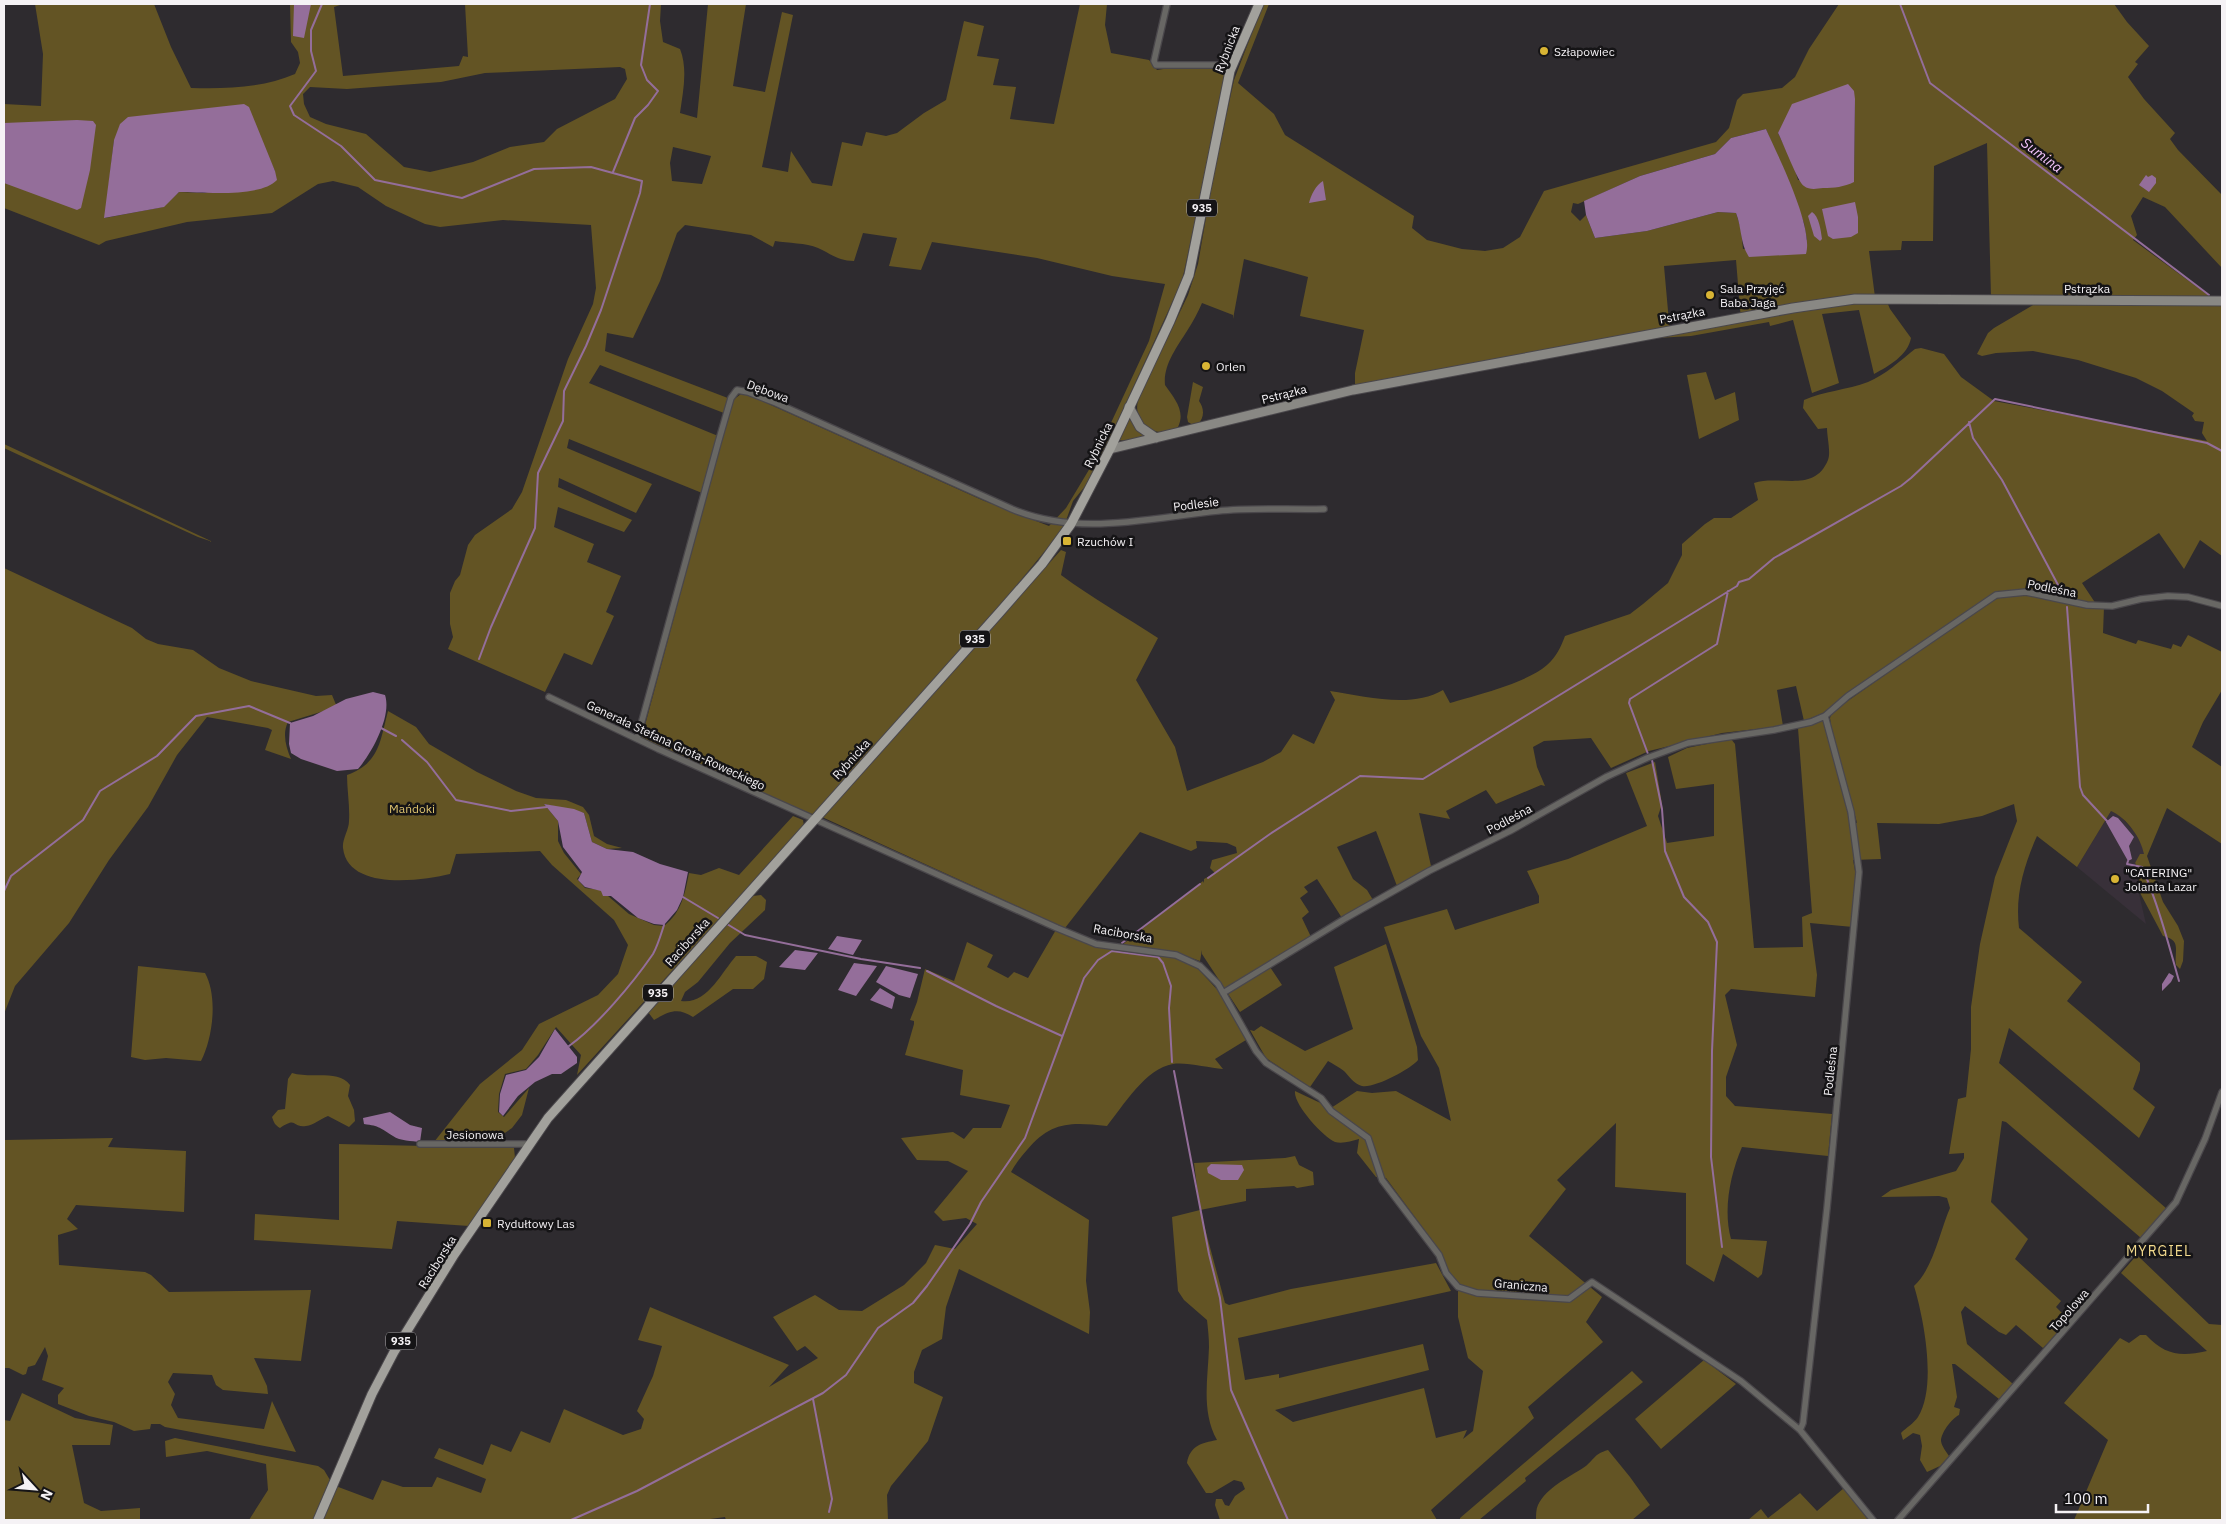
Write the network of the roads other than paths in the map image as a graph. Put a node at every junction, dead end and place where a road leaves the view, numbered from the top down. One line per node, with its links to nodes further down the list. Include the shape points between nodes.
1 (1167, 4): 3 (street, via 1154,61 1156,65)
2 (1259, 4): 3 (main road, Rybnicka / 935)
3 (1233, 65): 5 (main road, Rybnicka / 935, via 1189,275)
4 (2222, 301): 6 (main road, Pstrązka, via 1855,299 1353,390)
5 (1129, 407): 6 (main road, via 1140,427); 7 (main road, Rybnicka / 935)
6 (1156, 438): 7 (main road, Pstrązka)
7 (1110, 449): 9 (main road, Rybnicka / 935)
8 (1324, 509): 9 (street, Podlesie, via 1218,510 1166,518)
9 (1071, 524): 13 (street, Dębowa, via 1030,517 776,403 737,390 731,398 718,443); 14 (main road, Rybnicka / 935, via 1042,564)
10 (2222, 606): 12 (street, Podleśna, via 2188,597 2168,596 2112,606 2087,605 2026,592 1996,595 1848,696)
11 (549, 697): 13 (street, Generała Stefana Grota-Roweckiego)
12 (1825, 716): 15 (street, Podleśna, via 1774,730 1688,743 1606,776 1346,918); 19 (street, Podleśna, via 1851,812 1860,872 1827,1208)
13 (637, 739): 14 (street, Generała Stefana Grota-Roweckiego)
14 (814, 818): 15 (street, Raciborska, via 1096,944 1176,955 1190,960 1200,966); 18 (main road, Raciborska / 935, via 548,1118)
15 (1223, 993): 19 (street, Graniczna, via 1266,1063 1321,1098 1331,1111 1368,1138 1382,1180 1439,1255 1446,1273 1458,1287 1477,1293 1569,1299 1592,1282 1741,1381)
16 (2222, 1092): 22 (street, Topolowa, via 2176,1202)
17 (420, 1144): 18 (street, Jesionowa)
18 (530, 1144): 20 (main road, Raciborska / 935, via 454,1255 394,1352 372,1394)
19 (1800, 1430): 21 (street, Graniczna)
20 (318, 1520)
21 (1873, 1520)
22 (1898, 1520)

